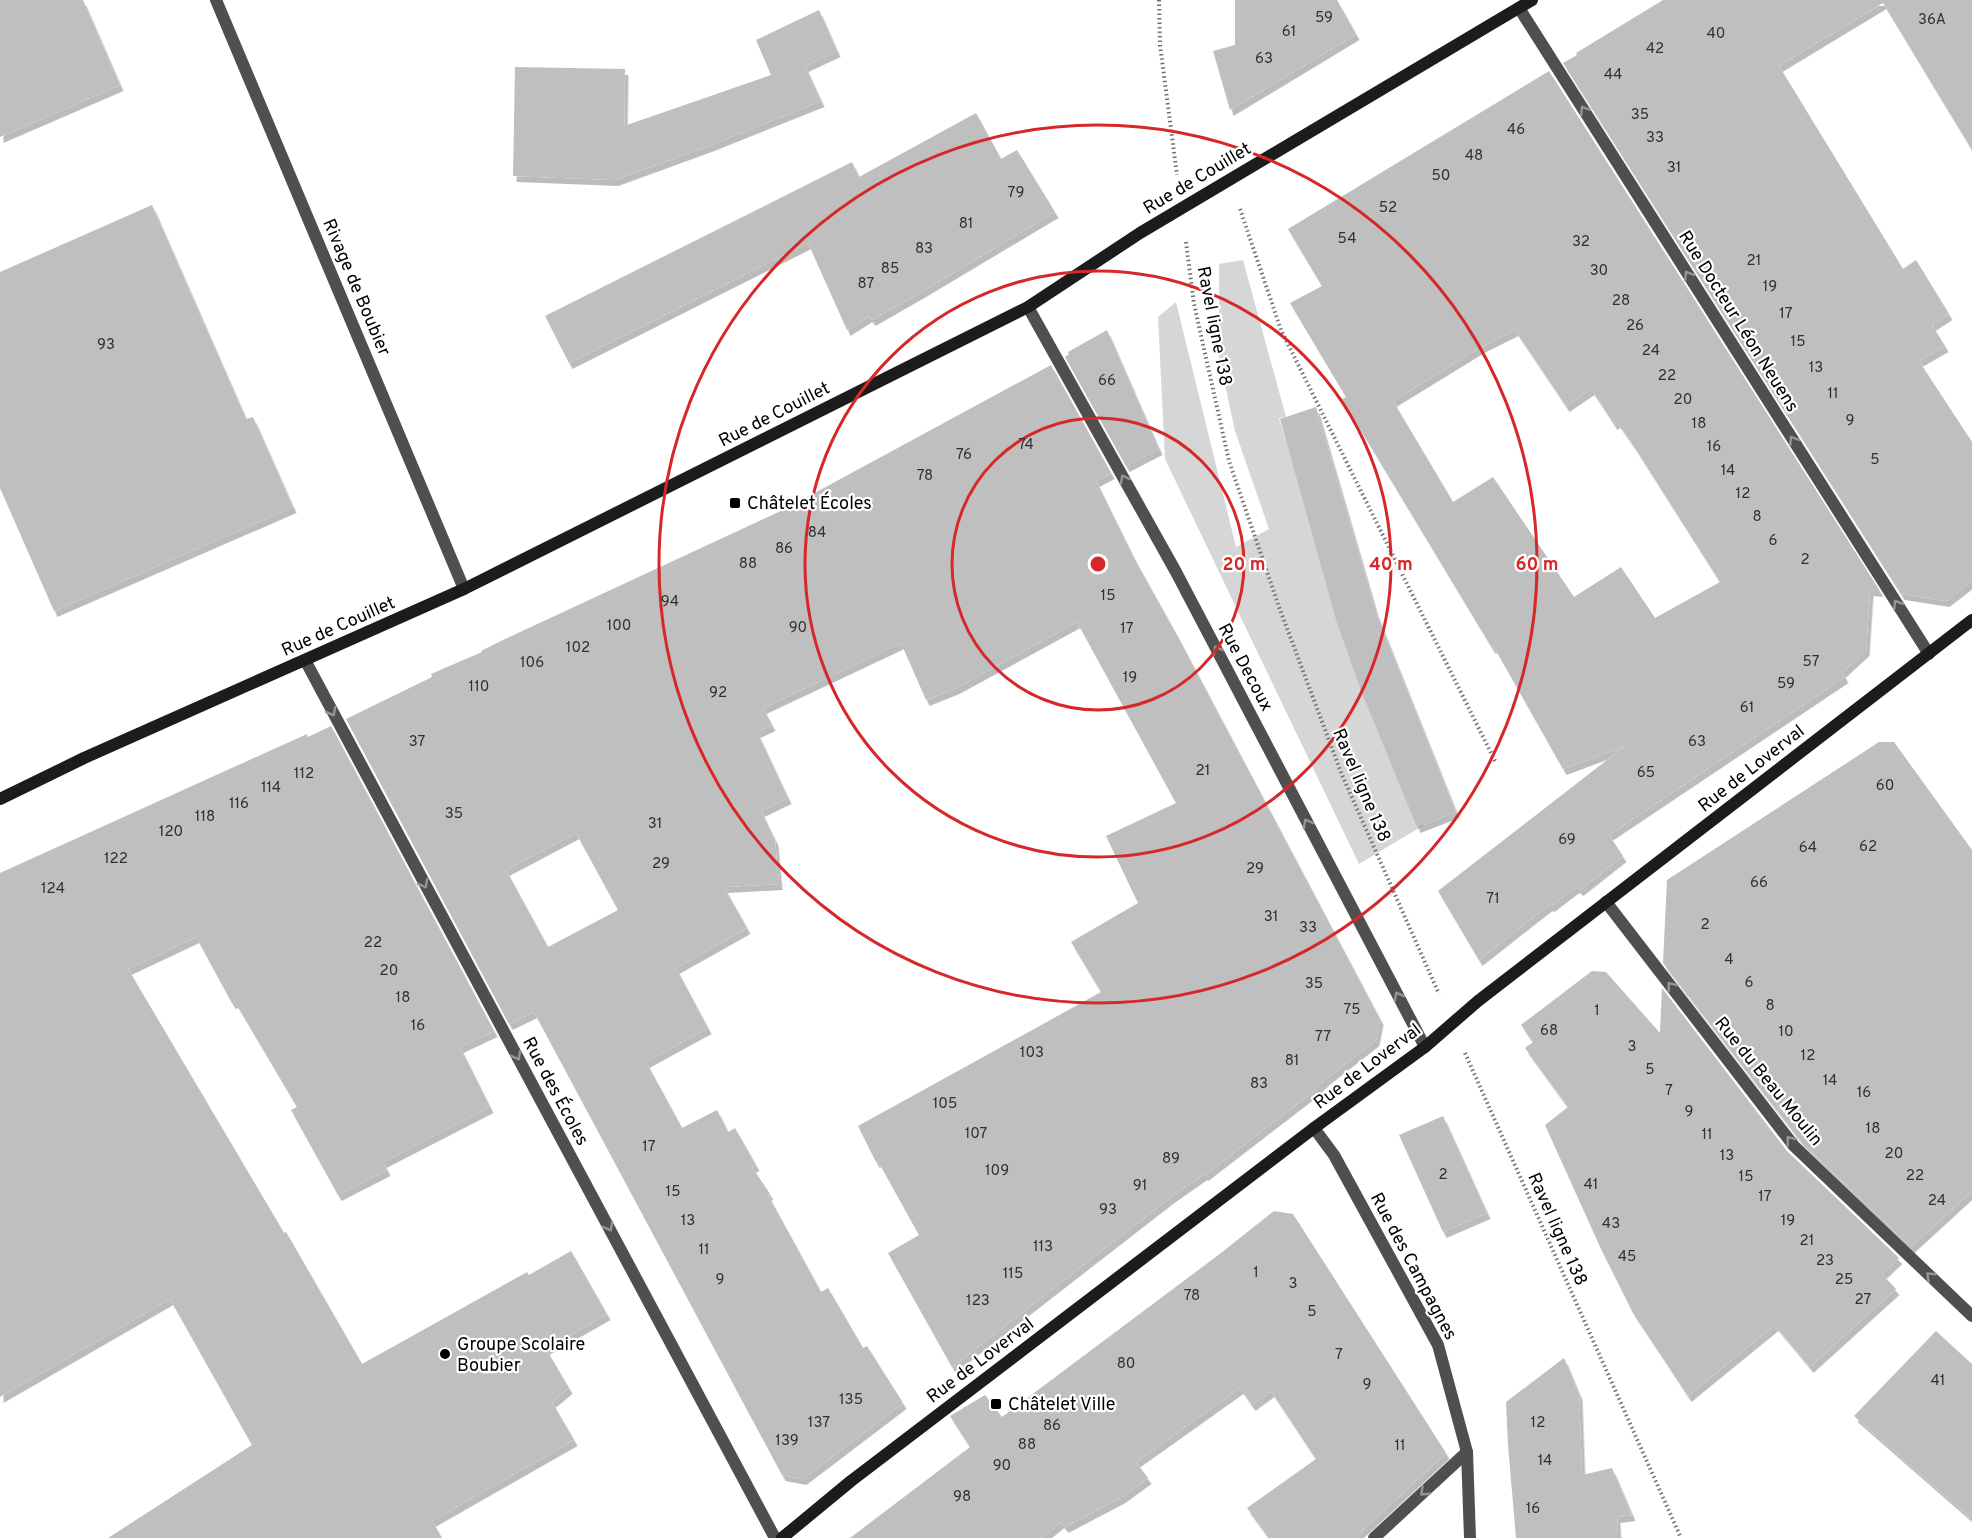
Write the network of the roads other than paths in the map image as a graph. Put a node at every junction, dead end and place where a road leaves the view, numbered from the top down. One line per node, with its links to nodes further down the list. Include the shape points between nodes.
1 (216, 0): 5 (street, Rivage de Boubier)
2 (1532, 0): 3 (main road, Rue de Couillet)
3 (1519, 8): 4 (main road, Rue de Couillet, via 1181,208); 7 (street, Rue Docteur Léon Neuens, one-way to 3)
4 (1028, 307): 5 (main road, Rue de Couillet); 11 (street, Rue Decoux, one-way to 4, via 1176,572)
5 (464, 589): 8 (main road, Rue de Couillet)
6 (1972, 620): 7 (main road, Rue de Loverval)
7 (1929, 654): 10 (main road, Rue de Loverval)
8 (305, 660): 9 (main road, Rue de Couillet); 15 (street, Rue des Écoles, one-way to 15)
9 (0, 799)
10 (1606, 902): 11 (main road, Rue de Loverval); 13 (street, Rue du Beau Moulin, one-way to 10, via 1794,1146)
11 (1425, 1047): 12 (main road, Rue de Loverval)
12 (1314, 1128): 14 (street, Rue des Campagnes, via 1335,1155 1438,1345); 16 (main road, Rue de Loverval, via 851,1481)
13 (1972, 1316)
14 (1467, 1452): 17 (street, one-way to 17); 18 (street, Rue des Campagnes)
15 (775, 1538)
16 (782, 1538)
17 (1374, 1538)
18 (1470, 1538)

